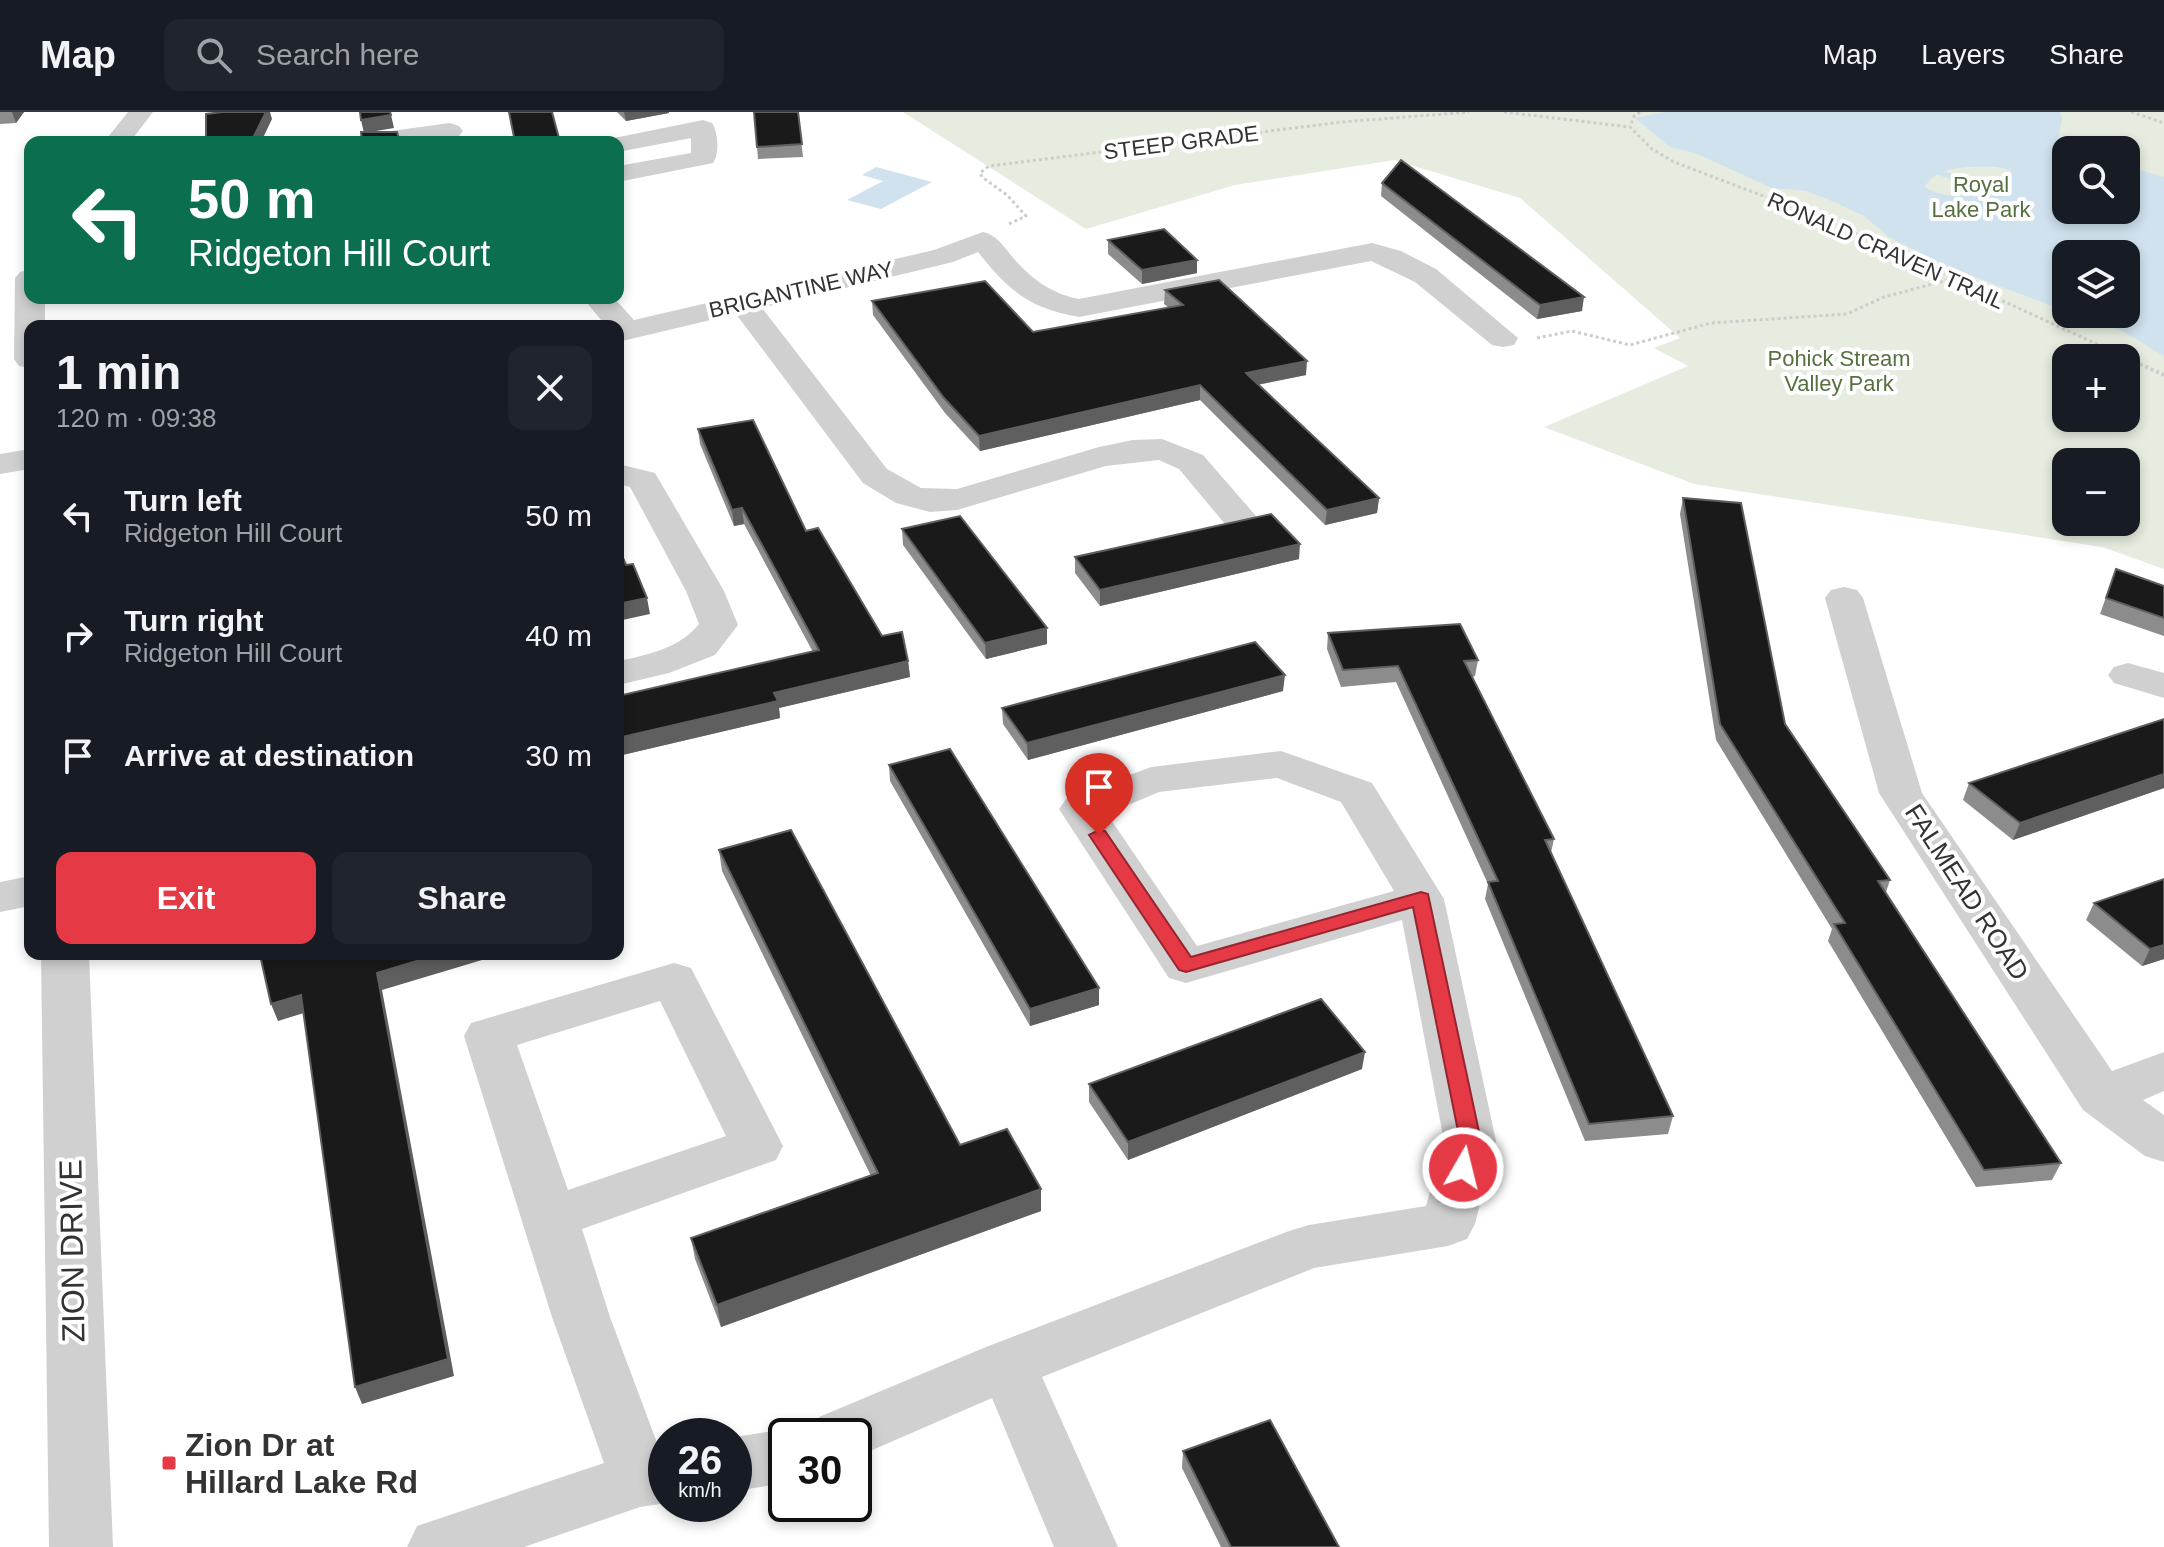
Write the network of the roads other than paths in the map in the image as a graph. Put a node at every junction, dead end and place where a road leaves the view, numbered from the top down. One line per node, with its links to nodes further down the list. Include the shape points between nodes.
1 (141, 112): 3 (street)
2 (449, 128): 4 (street)
3 (122, 136)
4 (403, 136)
5 (624, 143): 6 (street, via 703,128 704,158)
6 (624, 169)
7 (19, 282): 9 (street)
8 (742, 302): 10 (street, BRIGANTINE WAY); 11 (street, BRIGANTINE WAY, via 943,256 983,240 1038,297 1079,308 1372,252 1397,257 1414,268); 15 (street, via 875,476 896,489 929,501 965,499 1058,468 1149,448 1185,456)
9 (24, 320)
10 (624, 332)
11 (1503, 338)
12 (24, 460): 13 (street)
13 (0, 464)
14 (624, 475): 17 (street, via 643,480 719,625 701,647)
15 (1238, 516)
16 (1844, 598): 23 (street, FALMEAD ROAD, via 1901,793)
17 (624, 672)
18 (24, 892): 19 (street)
19 (0, 897)
20 (1421, 899): 20 (street, via 1357,793 1281,764 1151,780 1081,809 1186,966); 26 (street, via 1470,1141 1448,1224 1309,1247)
21 (65, 960): 30 (street, ZION DRIVE)
22 (2164, 1071): 23 (street)
23 (2101, 1096): 24 (street, FALMEAD ROAD)
24 (2164, 1142)
25 (551, 1218): 25 (street, via 489,1036 674,980 757,1146); 28 (street, via 581,1317)
26 (1007, 1365): 27 (street); 32 (street)
27 (872, 1422)
28 (648, 1466)
29 (648, 1479): 31 (street)
30 (81, 1547)
31 (439, 1547)
32 (1086, 1547)

